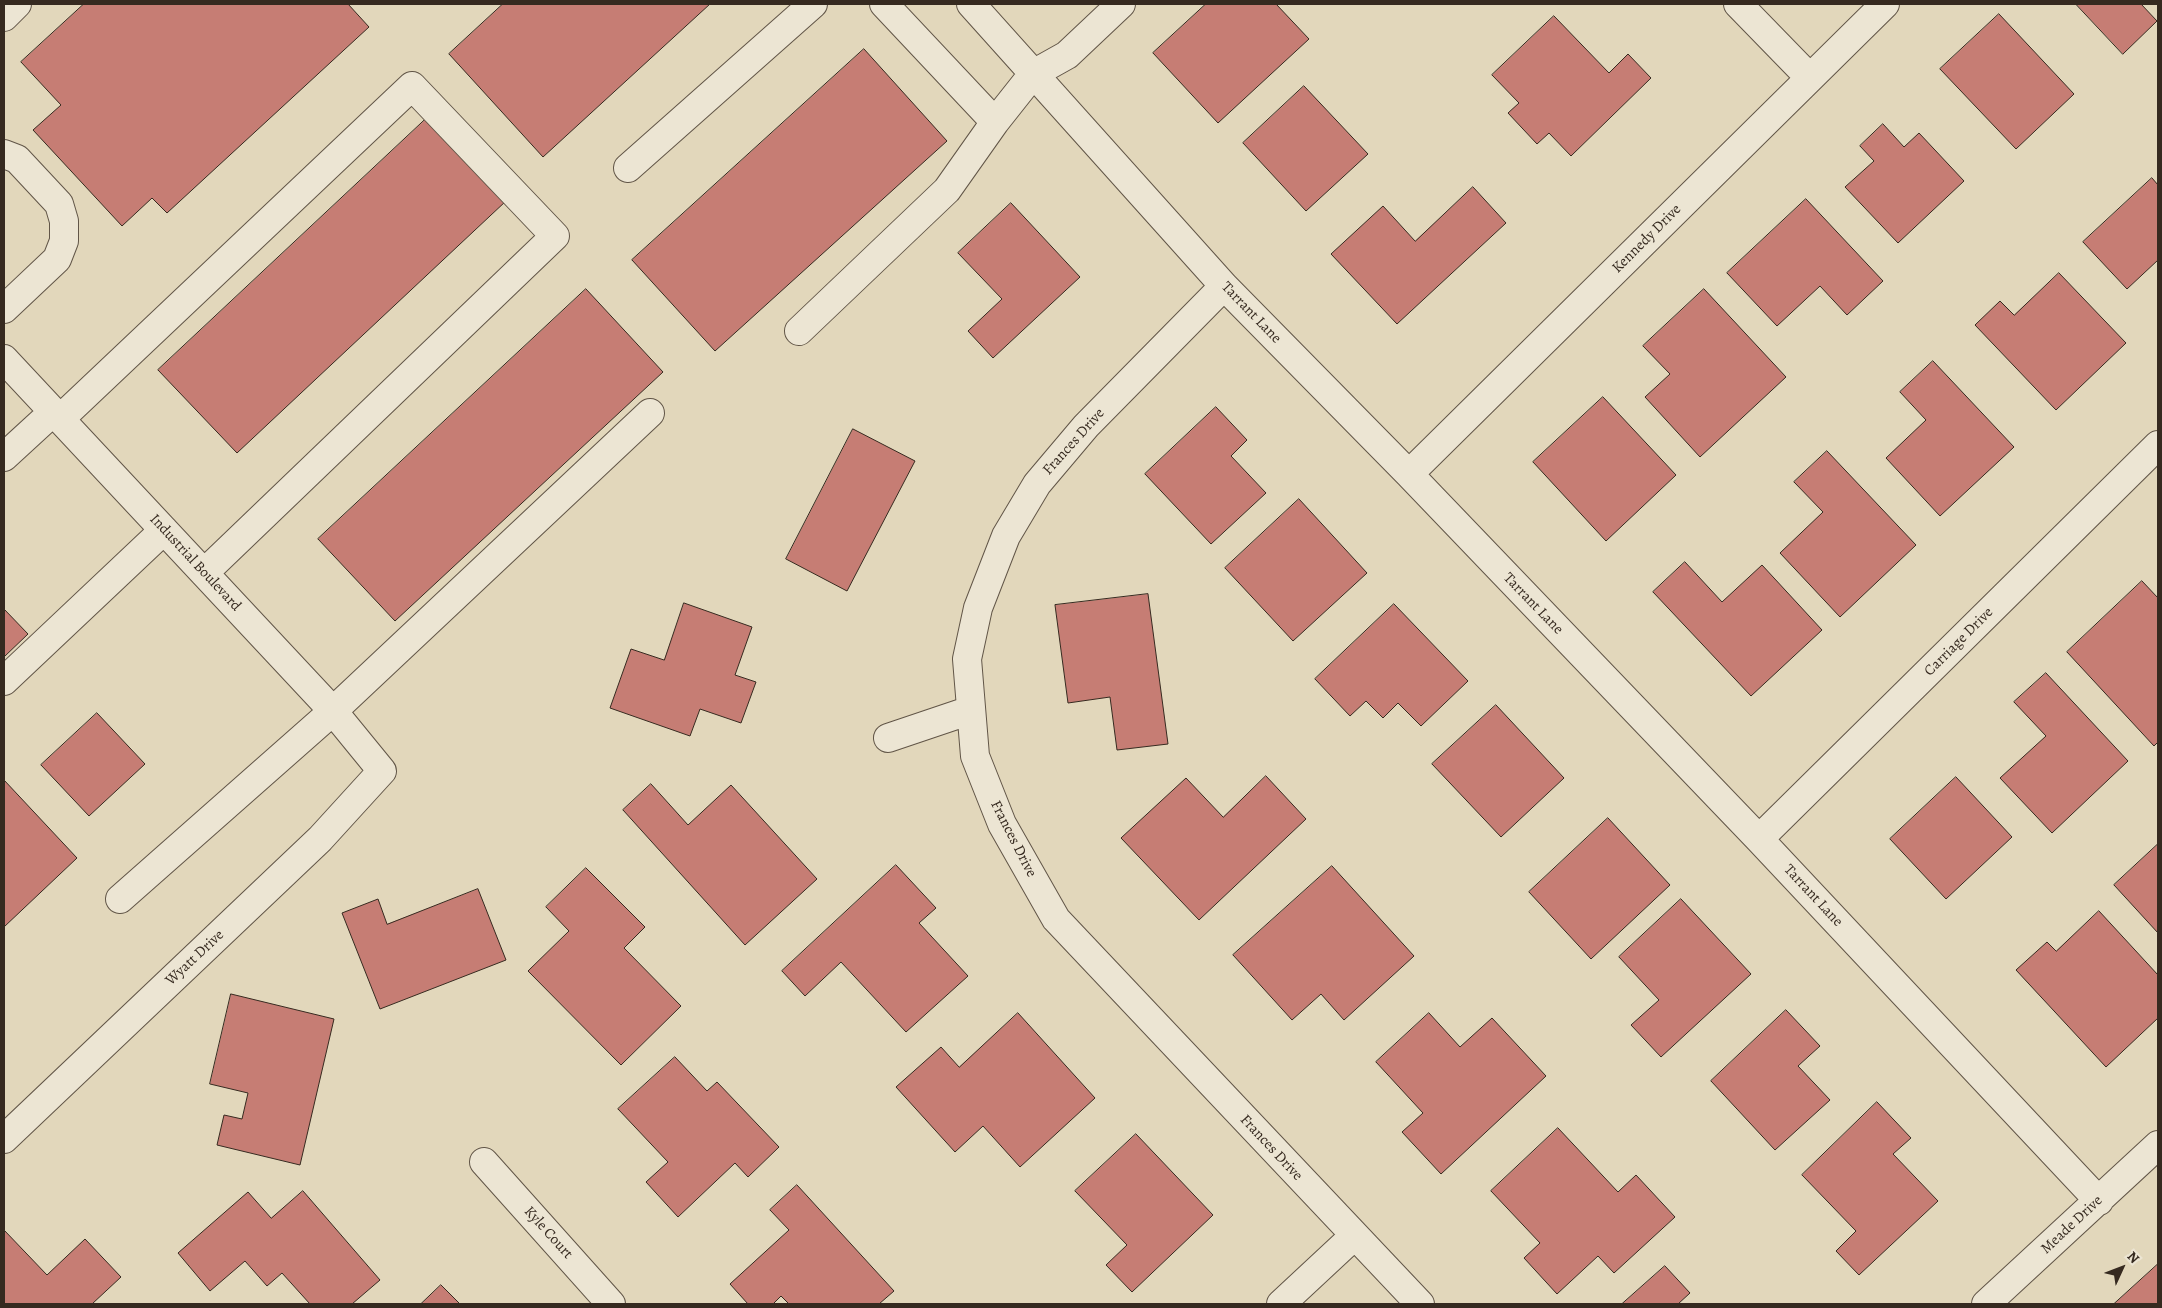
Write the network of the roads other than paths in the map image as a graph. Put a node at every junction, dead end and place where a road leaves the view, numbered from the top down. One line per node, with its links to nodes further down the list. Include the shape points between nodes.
1 (17, 4): 8 (street)
2 (813, 4): 13 (street)
3 (884, 4): 11 (street)
4 (971, 4): 9 (street, Tarrant Lane)
5 (1121, 4): 9 (street, via 1067,54)
6 (1738, 4): 10 (street)
7 (1885, 4): 10 (street, Kennedy Drive)
8 (4, 17)
9 (1033, 74): 11 (street); 14 (street, Tarrant Lane)
10 (1810, 78): 22 (street, Kennedy Drive)
11 (995, 122): 16 (street, via 947,190)
12 (4, 154): 15 (street, via 17,158 59,204 64,221 64,241 57,259)
13 (628, 168)
14 (1224, 286): 22 (street, Tarrant Lane); 26 (street, Frances Drive, via 1086,426 1037,484 1006,536 978,608 967,659)
15 (4, 309)
16 (800, 331)
17 (4, 359): 19 (street, Industrial Boulevard)
18 (650, 414): 27 (street)
19 (56, 415): 21 (street); 23 (street, Industrial Boulevard); 24 (street, via 412,86 555,236)
20 (2158, 445): 30 (street, Carriage Drive)
21 (4, 457)
22 (1409, 474): 30 (street, Tarrant Lane)
23 (164, 530): 24 (street, Industrial Boulevard); 25 (street)
24 (204, 573): 27 (street, Industrial Boulevard)
25 (4, 681)
26 (971, 710): 28 (street); 36 (street, Frances Drive, via 975,756 999,816 1056,919)
27 (333, 711): 29 (street, Industrial Boulevard); 31 (street)
28 (888, 738)
29 (382, 771): 32 (street, Wyatt Drive, via 320,839)
30 (1759, 839): 35 (street, Tarrant Lane)
31 (120, 899)
32 (4, 1139)
33 (2158, 1145): 35 (street, Meade Drive)
34 (484, 1162): 37 (street, Kyle Court)
35 (2099, 1201): 40 (street, Meade Drive)
36 (1354, 1236): 38 (street); 39 (street, Frances Drive)
37 (612, 1304)
38 (1281, 1304)
39 (1420, 1304)
40 (1986, 1304)

